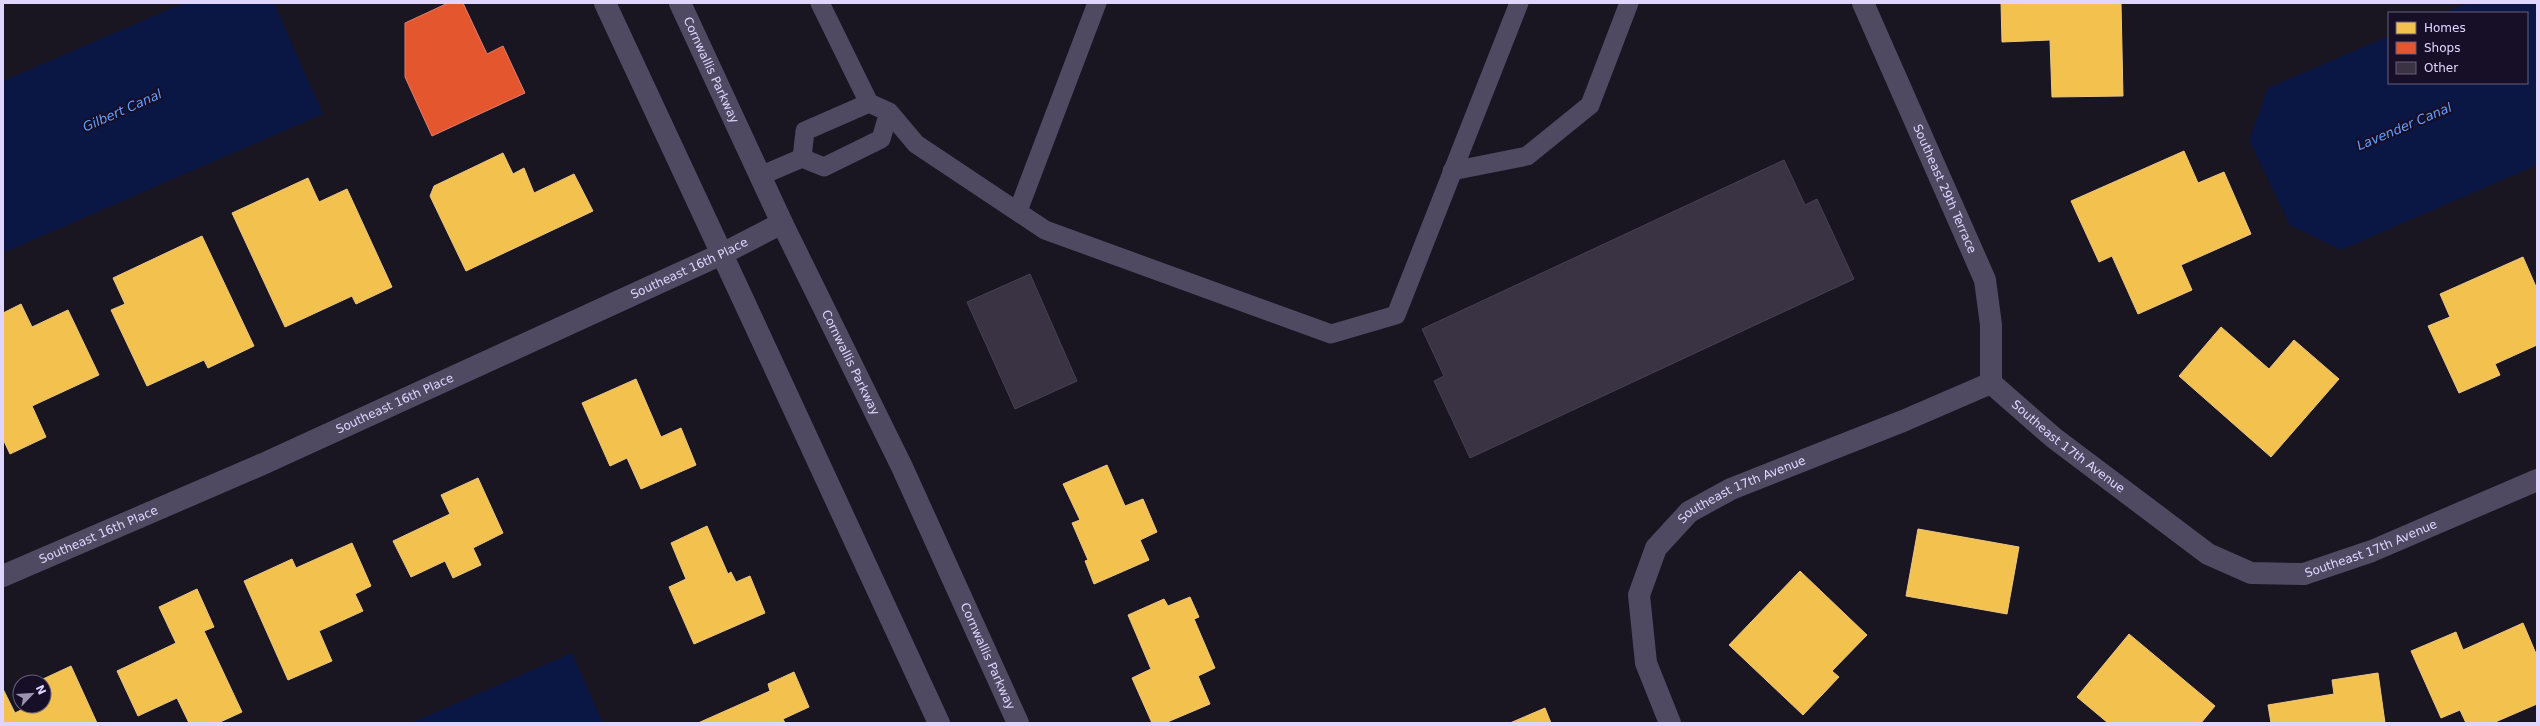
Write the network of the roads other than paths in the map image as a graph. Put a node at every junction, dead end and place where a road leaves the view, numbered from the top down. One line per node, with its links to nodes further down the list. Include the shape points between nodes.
1 (605, 3): 15 (street)
2 (680, 3): 12 (street, Cornwallis Parkway)
3 (820, 3): 8 (lane)
4 (1097, 3): 13 (lane)
5 (1519, 3): 11 (lane)
6 (1629, 3): 11 (lane, via 1590,105 1527,156)
7 (1863, 3): 16 (street, Southeast 29th Terrace, via 1986,280 1991,324)
8 (869, 103): 9 (lane); 10 (lane, via 805,131)
9 (890, 112): 10 (lane, via 881,139 824,167); 13 (lane, via 916,144)
10 (802, 158): 12 (lane)
11 (1452, 171): 13 (lane, via 1396,315 1331,334 1045,230)
12 (760, 176): 14 (street, Cornwallis Parkway)
13 (1018, 211)
14 (782, 223): 15 (street, Southeast 16th Place); 20 (street, Cornwallis Parkway, via 902,467)
15 (724, 254): 18 (street, Southeast 16th Place, via 265,463); 19 (street)
16 (1992, 383): 17 (street, Southeast 17th Avenue, via 2054,438 2208,554 2251,573 2304,574 2372,551); 21 (street, Southeast 17th Avenue, via 1731,489 1689,512 1656,548 1639,595 1646,663)
17 (2537, 480)
18 (3, 576)
19 (939, 723)
20 (1018, 723)
21 (1670, 723)

